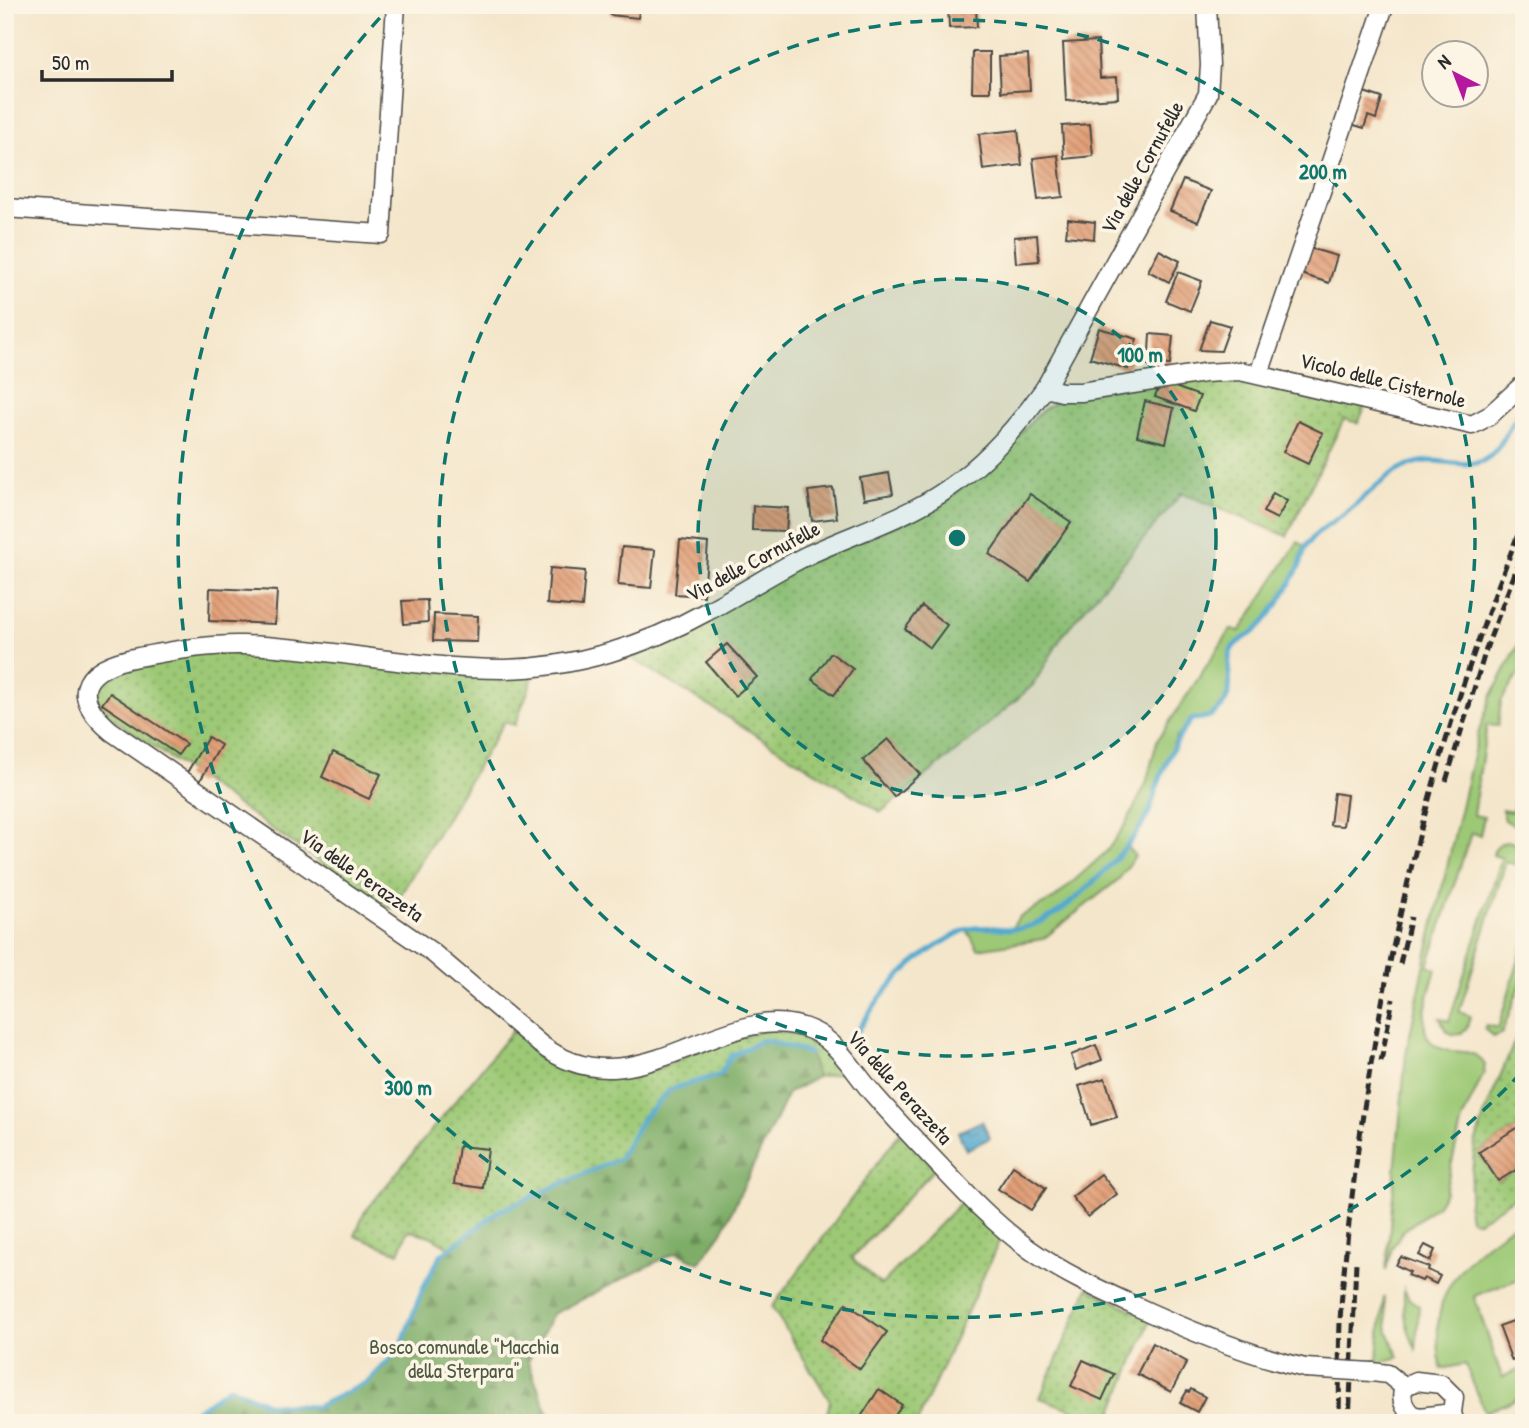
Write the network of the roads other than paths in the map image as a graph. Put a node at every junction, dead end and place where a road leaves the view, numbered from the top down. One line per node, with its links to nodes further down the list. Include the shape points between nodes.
1 (396, 5): 4 (street, via 381,234)
2 (1207, 5): 7 (street, Via delle Cornufelle, via 1208,94)
3 (1383, 9): 5 (street)
4 (5, 208)
5 (1259, 374): 6 (street, Vicolo delle Cisternole, via 1472,425); 7 (street, Vicolo delle Cisternole, via 1221,371 1074,393)
6 (1524, 384)
7 (1045, 388): 8 (street, Via delle Cornufelle, via 990,454 938,495 789,565 706,613 635,644 570,662 504,668 242,645 151,654 112,663 88,683 88,707)
8 (120, 737): 9 (street, Via delle Perazzeta, bridge, via 433,953 558,1056 583,1065 624,1066 659,1060 748,1027 790,1025 813,1031 837,1050 980,1208 1039,1256 1083,1282 1183,1328 1305,1368 1388,1374)
9 (1404, 1387): 10 (street, via 1402,1402 1412,1415); 10 (street, via 1416,1381 1441,1384 1454,1397)
10 (1454, 1418)

